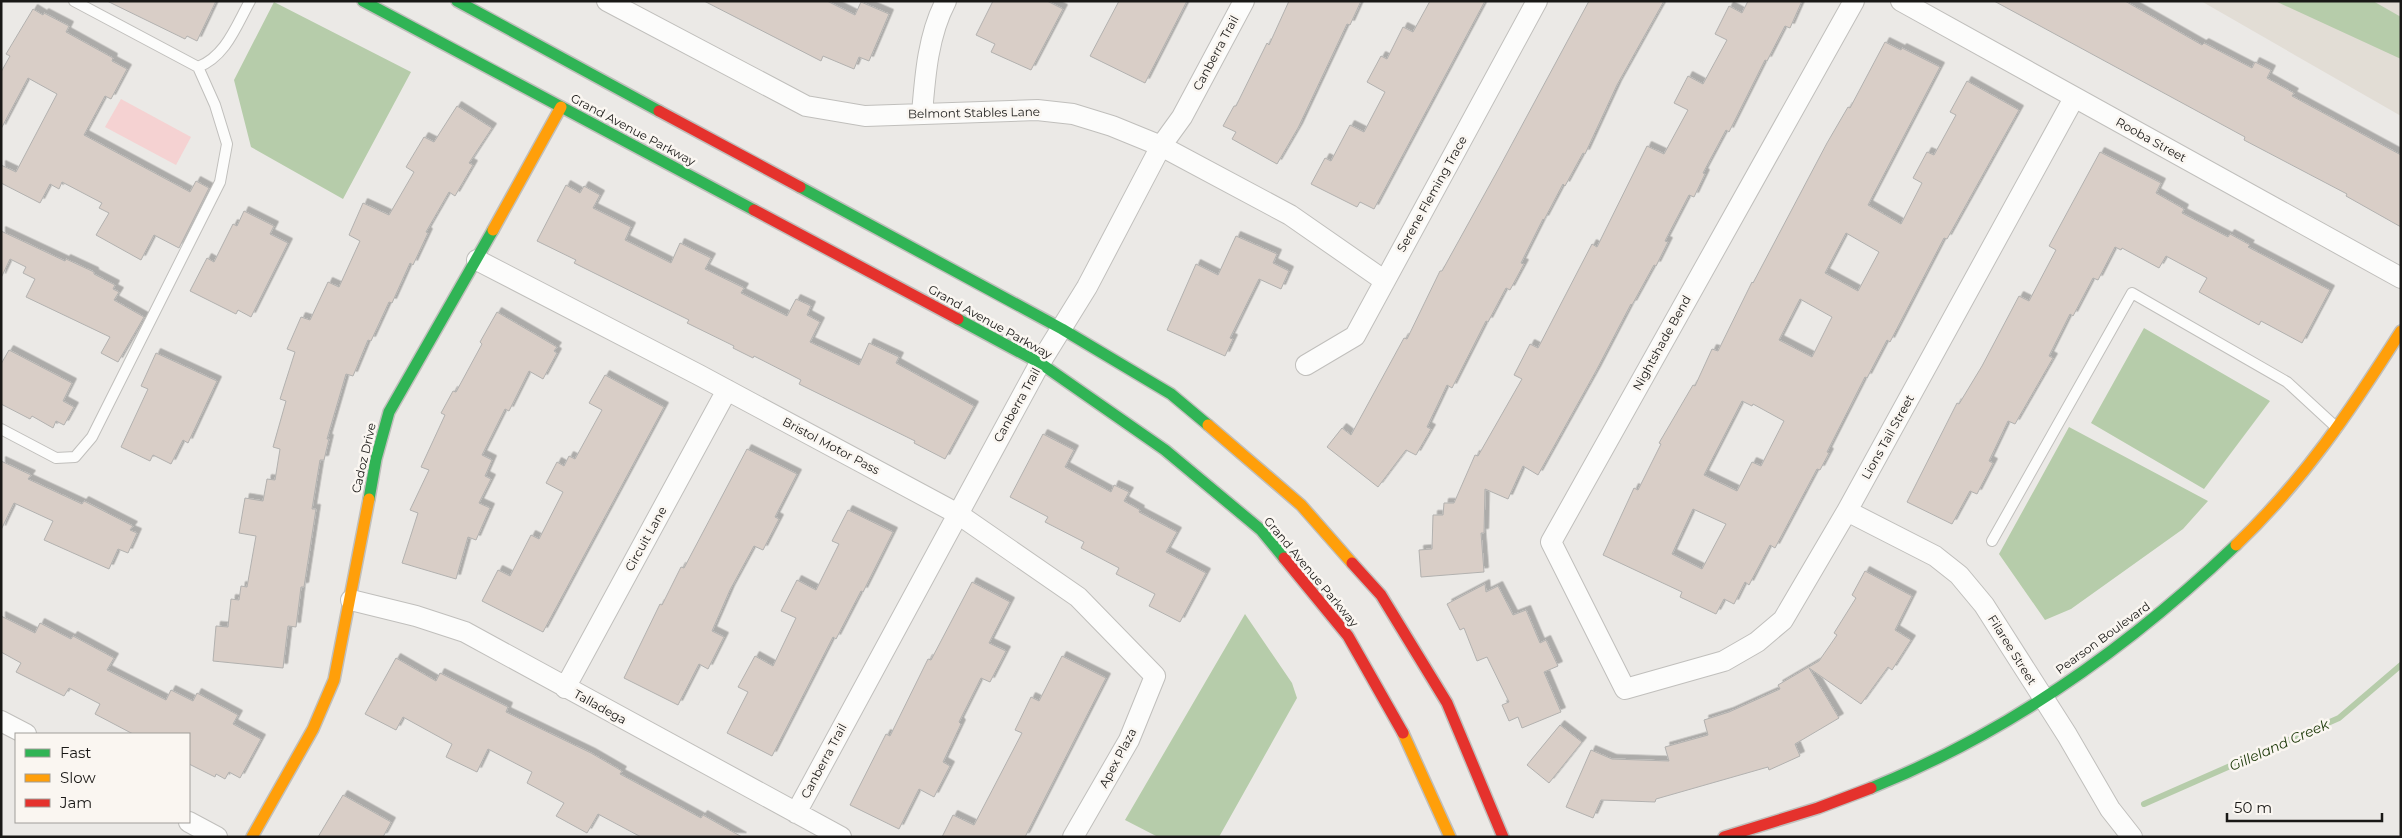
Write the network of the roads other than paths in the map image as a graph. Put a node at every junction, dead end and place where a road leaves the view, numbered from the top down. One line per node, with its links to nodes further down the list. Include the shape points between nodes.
1 (74, 1): 12 (lane)
2 (250, 1): 12 (lane, via 222,52 211,62)
3 (363, 1): 14 (street, Grand Avenue Parkway)
4 (457, 1): 20 (street)
5 (607, 1): 11 (street, Belmont Stables Lane)
6 (946, 1): 15 (street, via 939,15 927,63)
7 (1244, 1): 16 (street, Canberra Trail, via 1182,117)
8 (1537, 1): 19 (street, Serene Fleming Trace)
9 (1854, 1): 33 (street, Nightshade Bend, via 1551,542)
10 (1901, 1): 13 (street, Rooba Street)
11 (639, 9): 15 (street, Belmont Stables Lane, via 806,106 864,116)
12 (198, 67): 25 (lane, via 215,105 227,144 220,182 92,438 75,457 56,458)
13 (2074, 98): 18 (street, Rooba Street); 27 (street, Lions Tail Street)
14 (561, 107): 17 (street, Cadoz Drive); 22 (street, Grand Avenue Parkway)
15 (922, 114): 16 (street, Belmont Stables Lane, via 1037,110 1073,114)
16 (1161, 146): 19 (street, Belmont Stables Lane, via 1290,215); 20 (street, Canberra Trail)
17 (477, 260): 24 (street, Bristol Motor Pass); 30 (street, Cadoz Drive, via 389,412 376,460)
18 (2401, 278)
19 (1385, 280): 23 (street, Serene Fleming Trace, via 1355,336)
20 (1062, 329): 22 (street, Canberra Trail); 44 (street, via 1171,394 1301,506 1381,595 1447,703)
21 (2401, 331): 26 (street, Pearson Boulevard)
22 (1040, 363): 28 (street, Canberra Trail); 43 (street, Grand Avenue Parkway, via 1165,450 1261,530 1348,636 1412,750)
23 (1306, 365)
24 (727, 390): 28 (street, Bristol Motor Pass); 32 (street, Circuit Lane)
25 (1, 429)
26 (2337, 429): 29 (lane, via 2287,382 2132,293); 34 (street, Pearson Boulevard, via 2258,522 2188,590 2124,642)
27 (1847, 511): 33 (street, Lions Tail Street, via 1783,620 1757,642 1724,661); 34 (street, Filaree Street, via 1935,556 1959,575 1984,605)
28 (958, 514): 31 (street, Bristol Motor Pass, via 1078,597); 37 (street, Canberra Trail)
29 (1992, 541)
30 (351, 600): 32 (street, Talladega, via 465,632); 40 (street, Cadoz Drive, via 334,680 313,730)
31 (1155, 676): 42 (street, Apex Plaza, via 1129,740)
32 (565, 688): 37 (street, Talladega)
33 (1625, 689)
34 (2042, 698): 45 (street, Pearson Boulevard, via 1907,773 1826,804); 46 (street, Filaree Street, via 2110,809)
35 (1, 721): 36 (street)
36 (24, 733)
37 (796, 813): 41 (street, Talladega)
38 (190, 823): 39 (street)
39 (217, 837)
40 (252, 837)
41 (840, 837)
42 (1073, 837)
43 (1450, 837)
44 (1503, 837)
45 (1724, 837)
46 (2132, 837)

